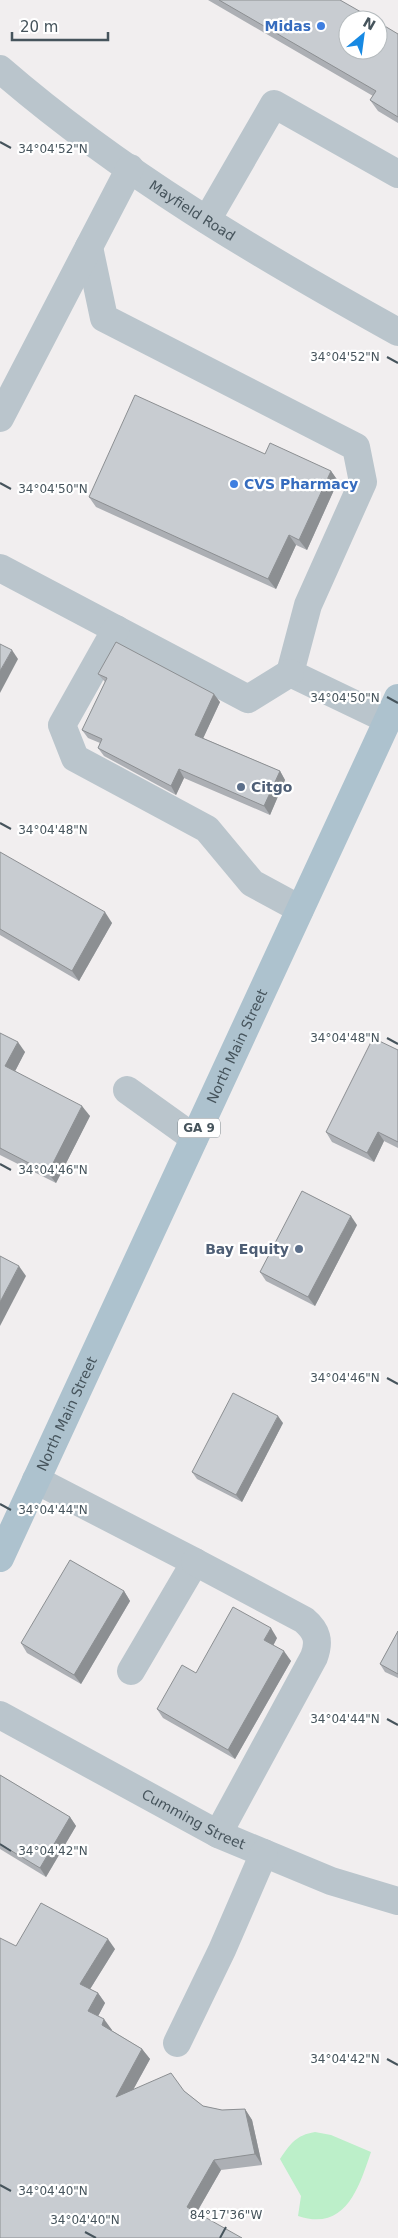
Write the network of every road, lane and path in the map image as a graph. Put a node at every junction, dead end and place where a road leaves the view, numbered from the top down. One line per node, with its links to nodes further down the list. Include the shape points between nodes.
1 (0, 69): 2 (street, Mayfield Road, via 39,103)
2 (130, 168): 4 (street, Mayfield Road); 5 (street)
3 (398, 174): 4 (street, via 274,104)
4 (207, 220): 6 (street, Mayfield Road, via 279,266)
5 (89, 247): 7 (street); 10 (street, via 104,318 356,447 364,482 308,605)
6 (398, 332)
7 (0, 418)
8 (0, 568): 9 (street)
9 (116, 629): 10 (street, via 248,699); 12 (street, via 62,725 75,758 207,829 252,883)
10 (290, 673): 11 (street)
11 (393, 709): 12 (main road, North Main Street / GA 9)
12 (300, 909): 14 (main road, North Main Street / GA 9)
13 (127, 1090): 14 (street)
14 (194, 1138): 15 (main road, North Main Street / GA 9)
15 (36, 1480): 16 (main road, North Main Street / GA 9); 17 (street)
16 (0, 1558)
17 (195, 1562): 18 (street); 20 (street, via 304,1620 312,1626 318,1647)
18 (131, 1671)
19 (0, 1715): 20 (street, Cumming Street)
20 (218, 1834): 21 (street, Cumming Street)
21 (264, 1853): 22 (street, Cumming Street, via 331,1881); 23 (street)
22 (398, 1901)
23 (177, 2043)

